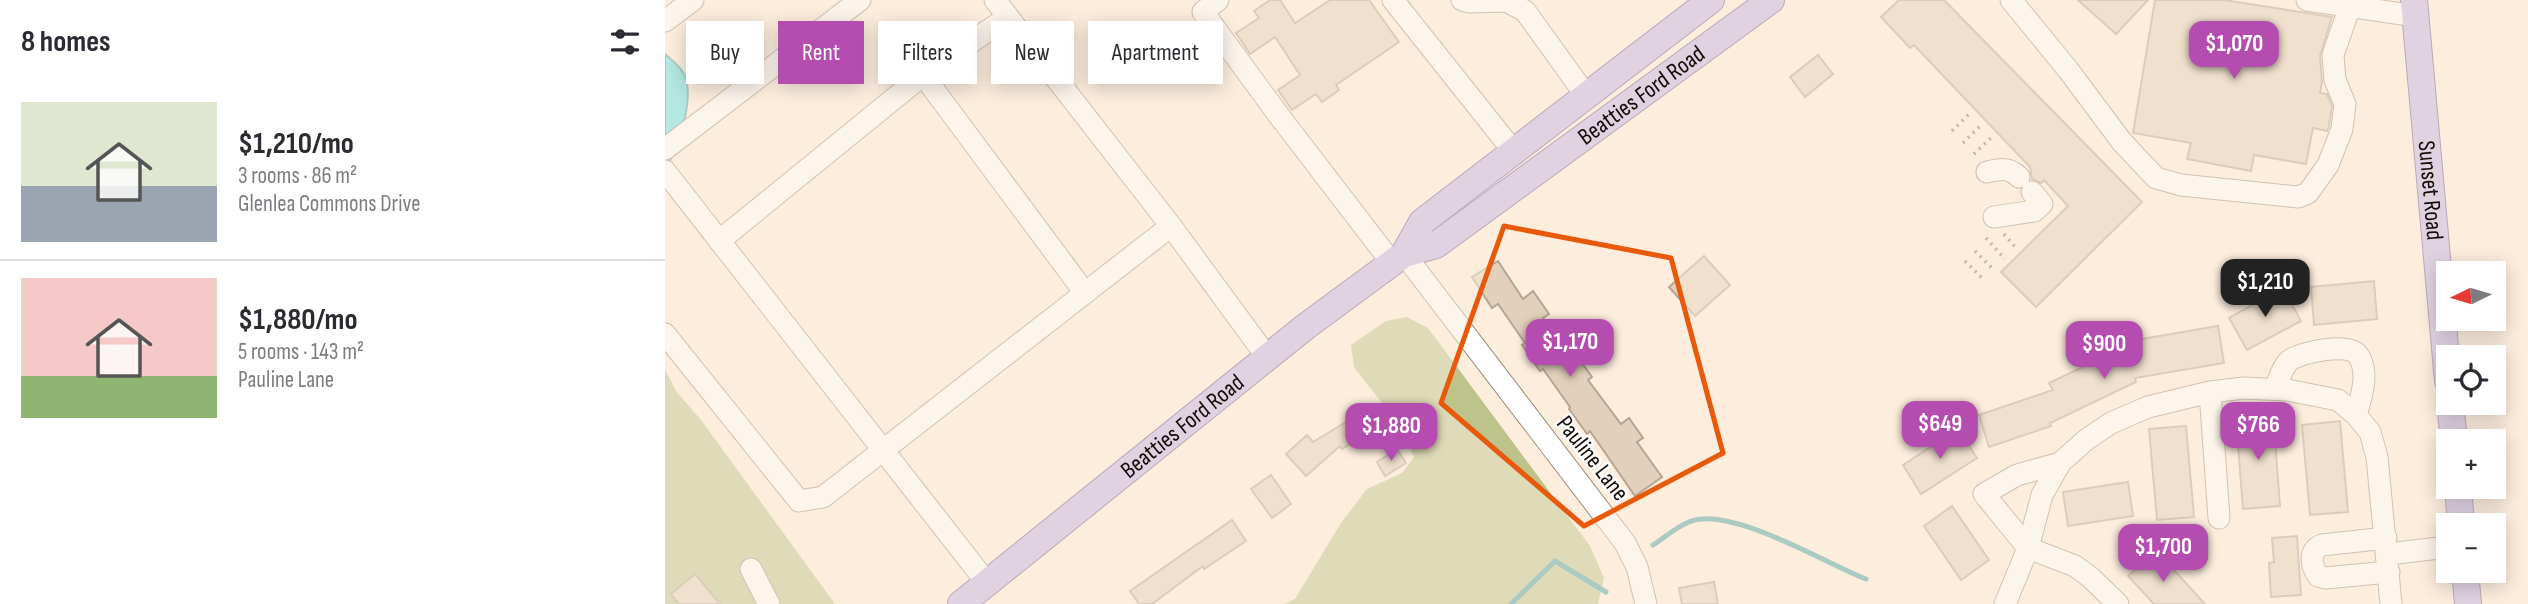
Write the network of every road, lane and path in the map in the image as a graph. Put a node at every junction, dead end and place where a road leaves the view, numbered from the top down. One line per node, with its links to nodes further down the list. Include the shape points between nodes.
1 (693, 0): 13 (street)
2 (860, 0): 23 (street)
3 (1218, 0): 33 (street, Pauline Lane, via 1203,12)
4 (1393, 0): 24 (street)
5 (1462, 0): 17 (street, via 1506,1 1525,11)
6 (1711, 0): 17 (main road, Beatties Ford Road)
7 (1771, 0): 33 (main road, Beatties Ford Road, via 1436,245)
8 (2011, 0): 10 (street, via 2122,142 2156,178 2181,185 2298,197 2308,193 2328,165 2342,129 2345,104 2335,80 2333,55)
9 (2307, 0): 10 (street)
10 (2350, 6): 12 (street)
11 (1001, 8): 14 (street); 29 (street)
12 (2415, 8): 40 (main road, Sunset Road)
13 (665, 21)
14 (977, 29)
15 (912, 84): 31 (street)
16 (930, 84): 38 (street)
17 (1587, 97): 24 (main road, Beatties Ford Road)
18 (1971, 112): 20 (path)
19 (1982, 124): 22 (path)
20 (1952, 131)
21 (1993, 136): 25 (path)
22 (1963, 143)
23 (665, 149)
24 (1514, 152): 33 (main road, Beatties Ford Road, via 1422,222)
25 (1974, 154)
26 (665, 171): 31 (street)
27 (1987, 172): 28 (street, via 2012,170 2042,204 2034,211)
28 (1994, 217)
29 (1171, 226): 38 (street); 41 (street)
30 (1986, 238): 34 (path)
31 (719, 241): 45 (street)
32 (1975, 251): 36 (path)
33 (1398, 258): 41 (main road, Beatties Ford Road); 56 (street, Pauline Lane, via 1625,543 1637,567)
34 (2005, 259)
35 (1965, 261): 37 (path)
36 (1994, 270)
37 (1984, 280)
38 (1084, 293): 45 (street)
39 (665, 334): 45 (street, via 799,501 823,497)
40 (2445, 345)
41 (1267, 356): 52 (main road, Beatties Ford Road)
42 (2275, 389): 43 (street); 44 (street, via 2338,400); 44 (street, via 2288,361 2317,351 2351,349 2363,371)
43 (2210, 392): 46 (street, via 2148,407 2111,424); 47 (street)
44 (2356, 415): 50 (street, via 2370,432 2377,457)
45 (881, 449): 52 (street)
46 (2060, 463): 48 (street, via 2042,495); 48 (street, via 2017,475 1984,494)
47 (2219, 518)
48 (2028, 548): 57 (street); 58 (street, via 2074,566)
49 (2436, 549): 50 (street)
50 (2388, 555): 59 (street)
51 (751, 569): 54 (street)
52 (987, 583): 55 (main road, Beatties Ford Road)
53 (2466, 583): 60 (main road)
54 (769, 604)
55 (961, 604)
56 (1646, 604)
57 (2005, 604)
58 (2118, 604)
59 (2391, 604)
60 (2468, 604)

